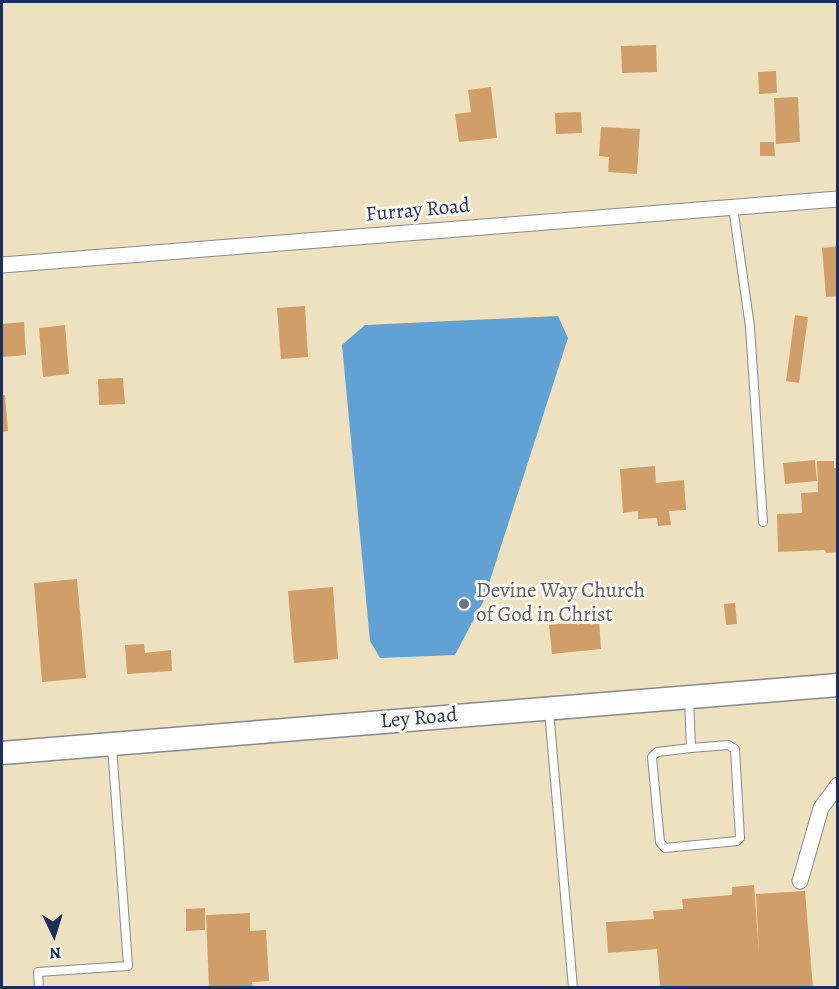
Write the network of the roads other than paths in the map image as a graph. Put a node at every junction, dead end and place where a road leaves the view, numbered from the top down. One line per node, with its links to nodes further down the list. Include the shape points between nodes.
1 (837, 199): 2 (street, Furray Road)
2 (733, 207): 3 (street, Furray Road); 4 (lane, via 750,327)
3 (2, 265)
4 (763, 522)
5 (837, 685): 6 (main road, Ley Road)
6 (689, 697): 7 (main road, Ley Road); 9 (lane)
7 (548, 709): 8 (main road, Ley Road); 14 (lane)
8 (112, 744): 10 (main road, Ley Road); 13 (lane, via 128,966 38,972)
9 (691, 748): 9 (lane, via 657,752 652,757 661,845 665,848 737,841 740,838 735,750 729,745)
10 (2, 753)
11 (837, 785): 12 (street, via 821,808)
12 (800, 881)
13 (39, 987)
14 (573, 987)

